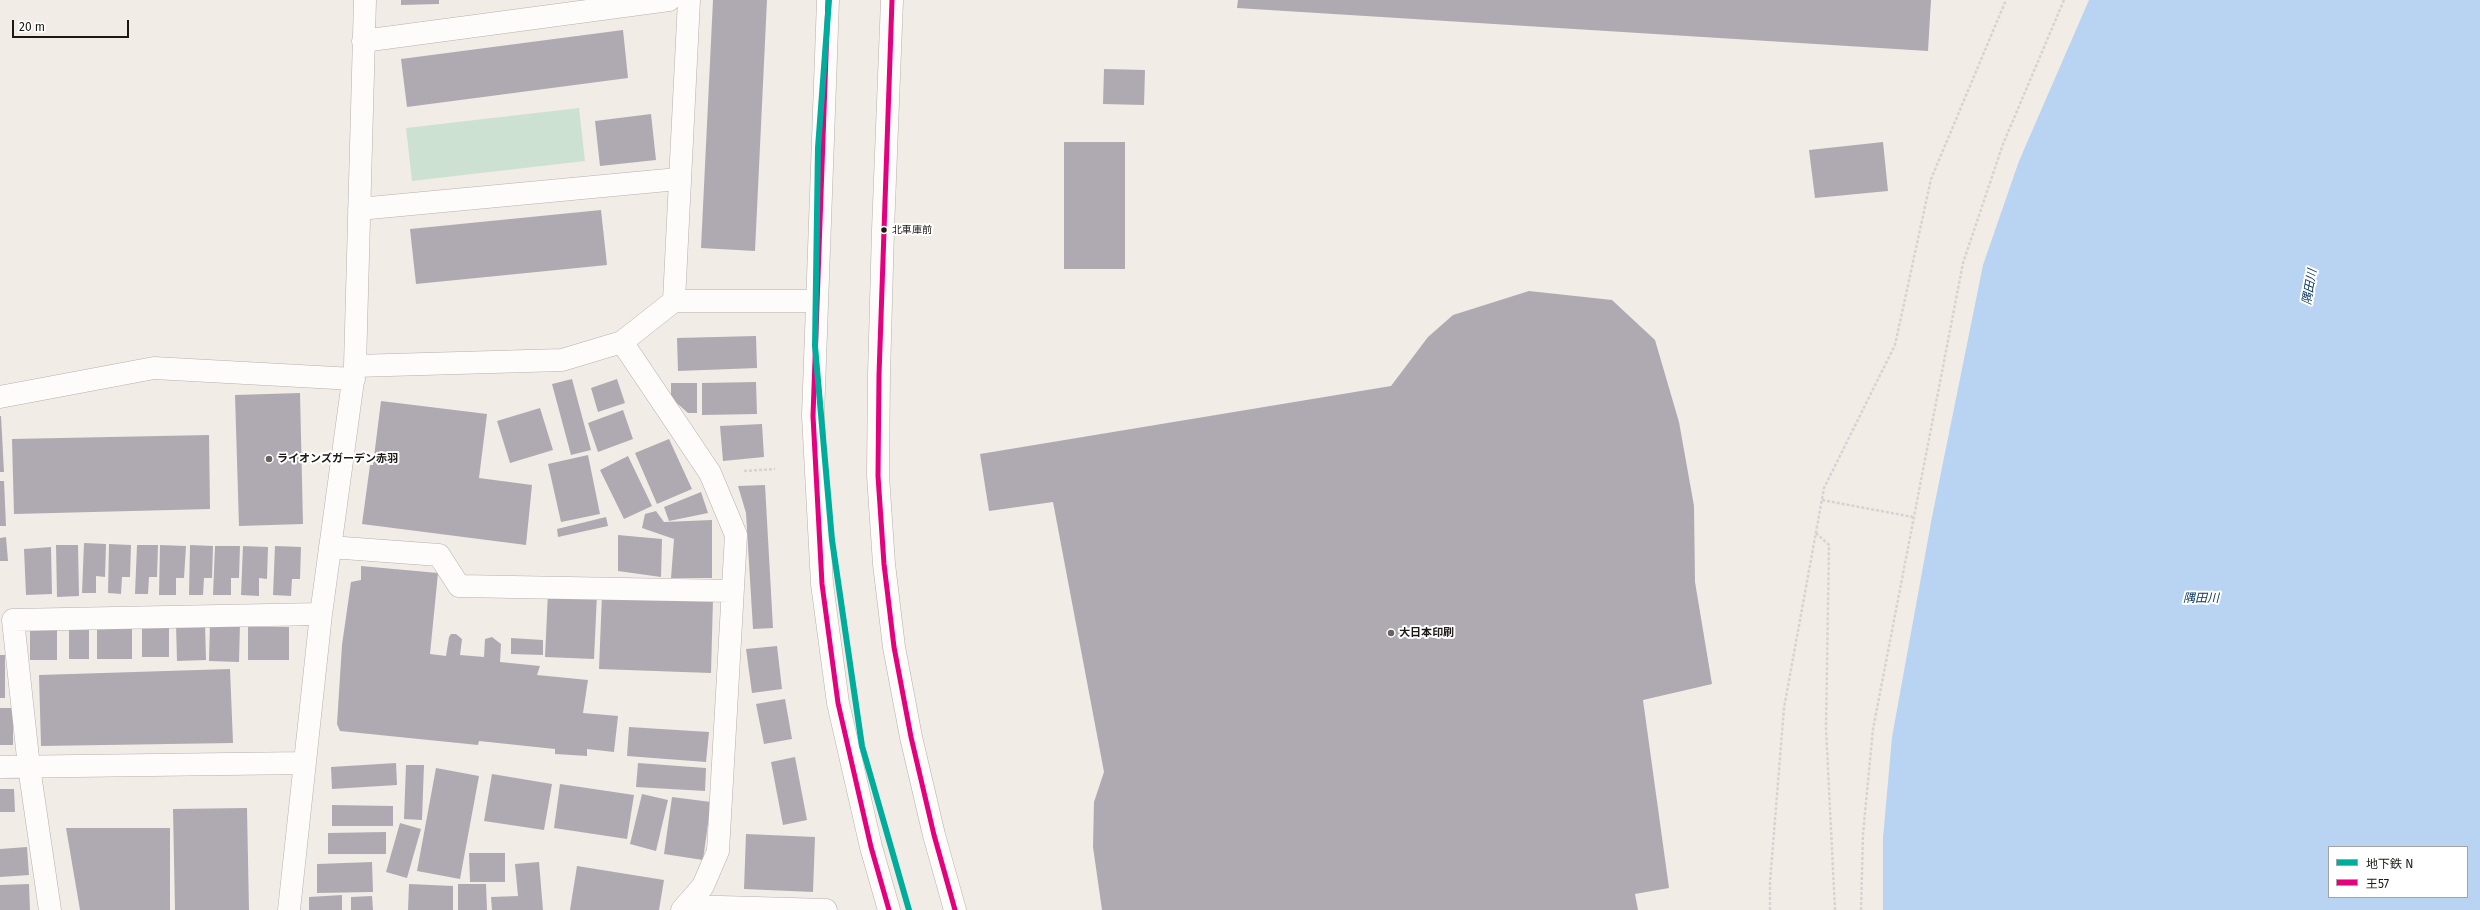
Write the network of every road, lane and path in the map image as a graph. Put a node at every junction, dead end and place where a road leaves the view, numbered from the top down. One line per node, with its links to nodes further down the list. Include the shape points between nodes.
1 (366, 0): 8 (main road)
2 (668, 0): 8 (main road)
3 (689, 0): 9 (main road)
4 (828, 0): 12 (main road)
5 (892, 0): 30 (main road, via 879,375 878,476 884,564 894,647 911,737)
6 (2006, 0): 16 (path, via 1931,179 1895,345 1824,488)
7 (2064, 0): 17 (path, via 2003,144 1963,263)
8 (363, 41): 10 (main road)
9 (678, 179): 10 (main road); 11 (main road)
10 (359, 209): 14 (main road)
11 (674, 300): 12 (main road); 13 (main road)
12 (816, 300): 29 (main road, via 813,416 822,584 838,703 871,847)
13 (622, 342): 14 (main road, via 562,360); 20 (main road, via 710,473 736,535)
14 (354, 372): 15 (main road, via 154,368); 19 (main road)
15 (0, 397)
16 (1822, 500): 17 (path); 18 (path)
17 (1913, 517): 33 (path, via 1874,729 1863,834)
18 (1816, 532): 31 (path, via 1784,708); 32 (path, via 1829,545 1826,728)
19 (330, 547): 20 (main road, via 439,555 459,586); 21 (main road)
20 (732, 591): 25 (main road, via 718,851 703,886)
21 (321, 614): 22 (main road); 24 (main road, via 13,620)
22 (304, 763): 24 (main road); 27 (main road)
23 (0, 767): 24 (main road)
24 (29, 767): 26 (main road)
25 (684, 908): 28 (main road)
26 (50, 910)
27 (289, 910)
28 (826, 910)
29 (889, 910)
30 (955, 910)
31 (1770, 910)
32 (1835, 910)
33 (1861, 910)

